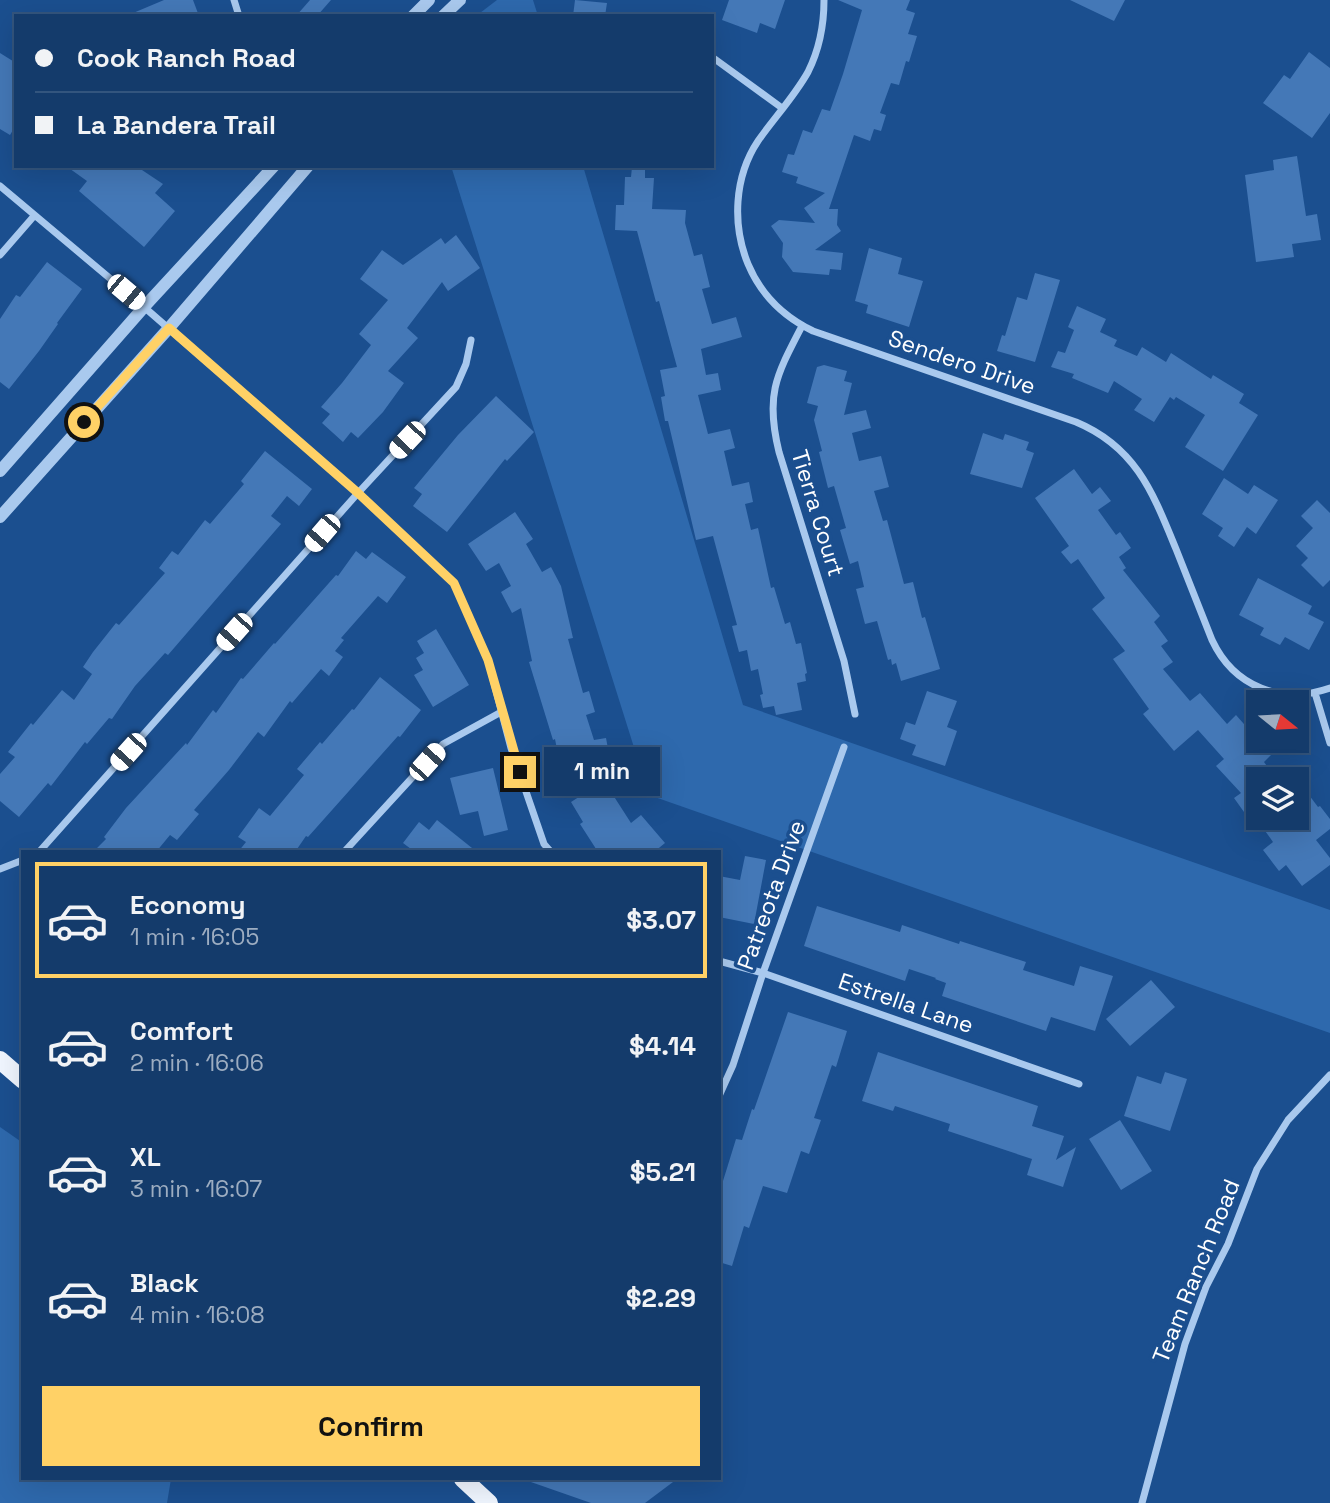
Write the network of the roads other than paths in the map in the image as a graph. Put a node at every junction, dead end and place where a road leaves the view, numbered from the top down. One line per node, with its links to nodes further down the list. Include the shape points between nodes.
1 (429, 0): 4 (street)
2 (460, 0): 5 (street)
3 (824, 0): 7 (street, Sendero Drive, via 814,58)
4 (415, 14)
5 (445, 14)
6 (714, 58): 7 (street)
7 (782, 108): 14 (street, Sendero Drive, via 748,158 739,191 739,229 751,270 764,292)
8 (272, 168): 13 (street)
9 (306, 168): 15 (street)
10 (0, 186): 11 (street)
11 (34, 216): 12 (street); 13 (street)
12 (0, 255)
13 (144, 307): 15 (street); 17 (street)
14 (802, 326): 21 (street, Sendero Drive, via 1076,422 1113,443 1132,461 1153,493 1222,660 1239,677 1260,688 1287,695); 23 (street, Tierra Court, via 776,379 773,420 844,661)
15 (169, 328): 18 (street); 19 (street)
16 (471, 340): 18 (street, via 456,387)
17 (0, 471)
18 (358, 493): 22 (street, via 454,583 488,660); 26 (street)
19 (0, 517)
20 (1330, 688): 21 (street, Sendero Drive)
21 (1315, 693): 24 (street)
22 (503, 711): 27 (street, via 443,744); 28 (street)
23 (855, 714)
24 (1330, 743)
25 (844, 747): 32 (street, Patreota Drive)
26 (41, 850)
27 (346, 850)
28 (549, 850)
29 (21, 861): 30 (street)
30 (0, 869)
31 (721, 962): 32 (street, Estrella Lane)
32 (763, 973): 36 (street, Estrella Lane); 37 (street, Patreota Drive)
33 (0, 1060): 35 (main road)
34 (1330, 1076): 40 (street, Team Ranch Road, via 1288,1120 1257,1169 1198,1307 1173,1381)
35 (21, 1078)
36 (1079, 1084)
37 (721, 1092)
38 (464, 1480): 39 (main road)
39 (489, 1503)
40 (1142, 1503)

